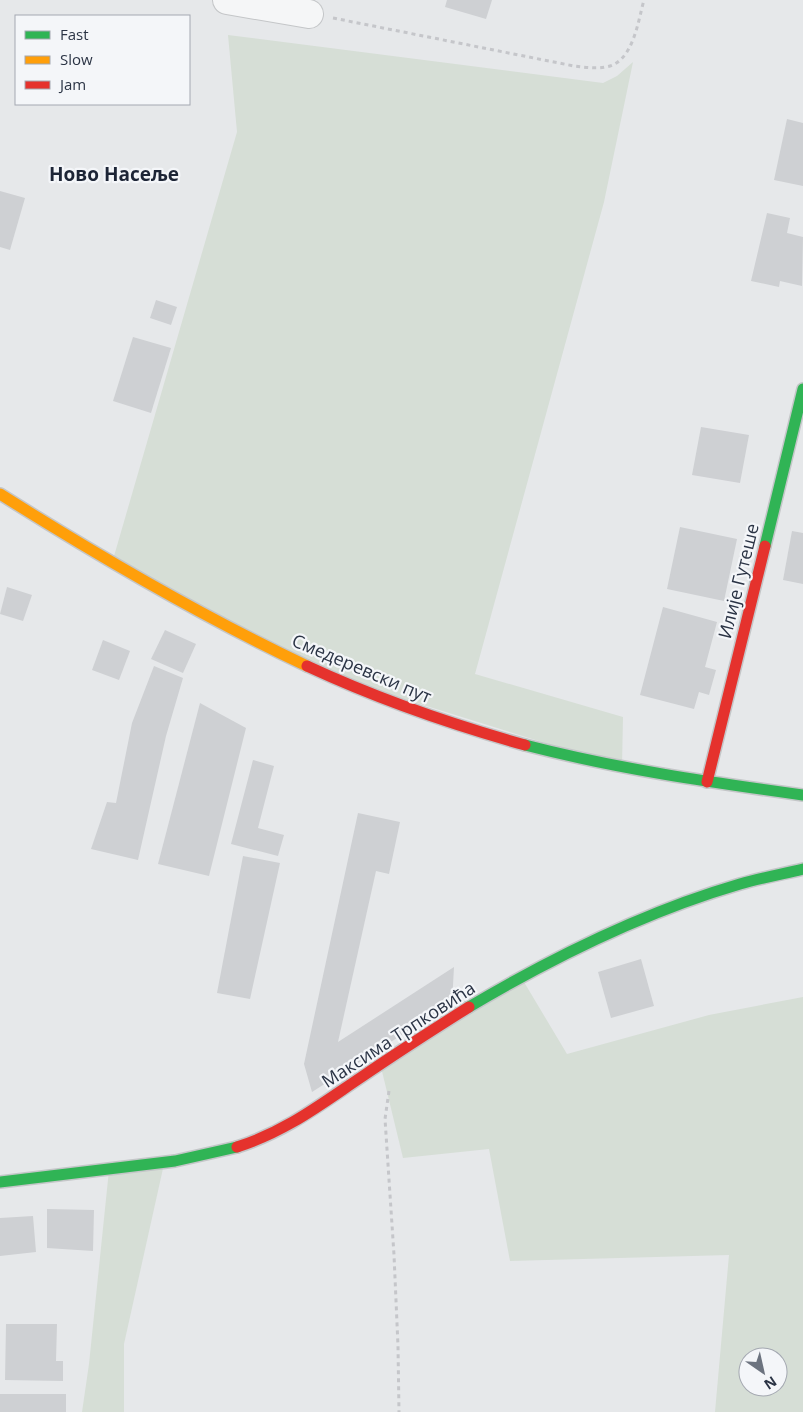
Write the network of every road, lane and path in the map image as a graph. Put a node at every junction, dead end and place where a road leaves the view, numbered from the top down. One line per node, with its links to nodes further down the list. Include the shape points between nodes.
1 (227, 0): 3 (street)
2 (644, 0): 3 (path, via 631,47 621,60 607,68 574,66)
3 (310, 14)
4 (803, 389): 6 (street, Илије Гутеше)
5 (0, 494): 6 (street, Смедеревски пут, via 216,621 378,698 524,744 622,767)
6 (707, 782): 7 (street, Смедеревски пут)
7 (803, 795)
8 (803, 869): 9 (street, Максима Трпковића, via 739,884 605,934 521,976)
9 (389, 1058): 10 (street, Максима Трпковића, via 273,1134 227,1152 164,1164); 11 (path, via 391,1074 385,1119)
10 (0, 1182)
11 (399, 1412)

